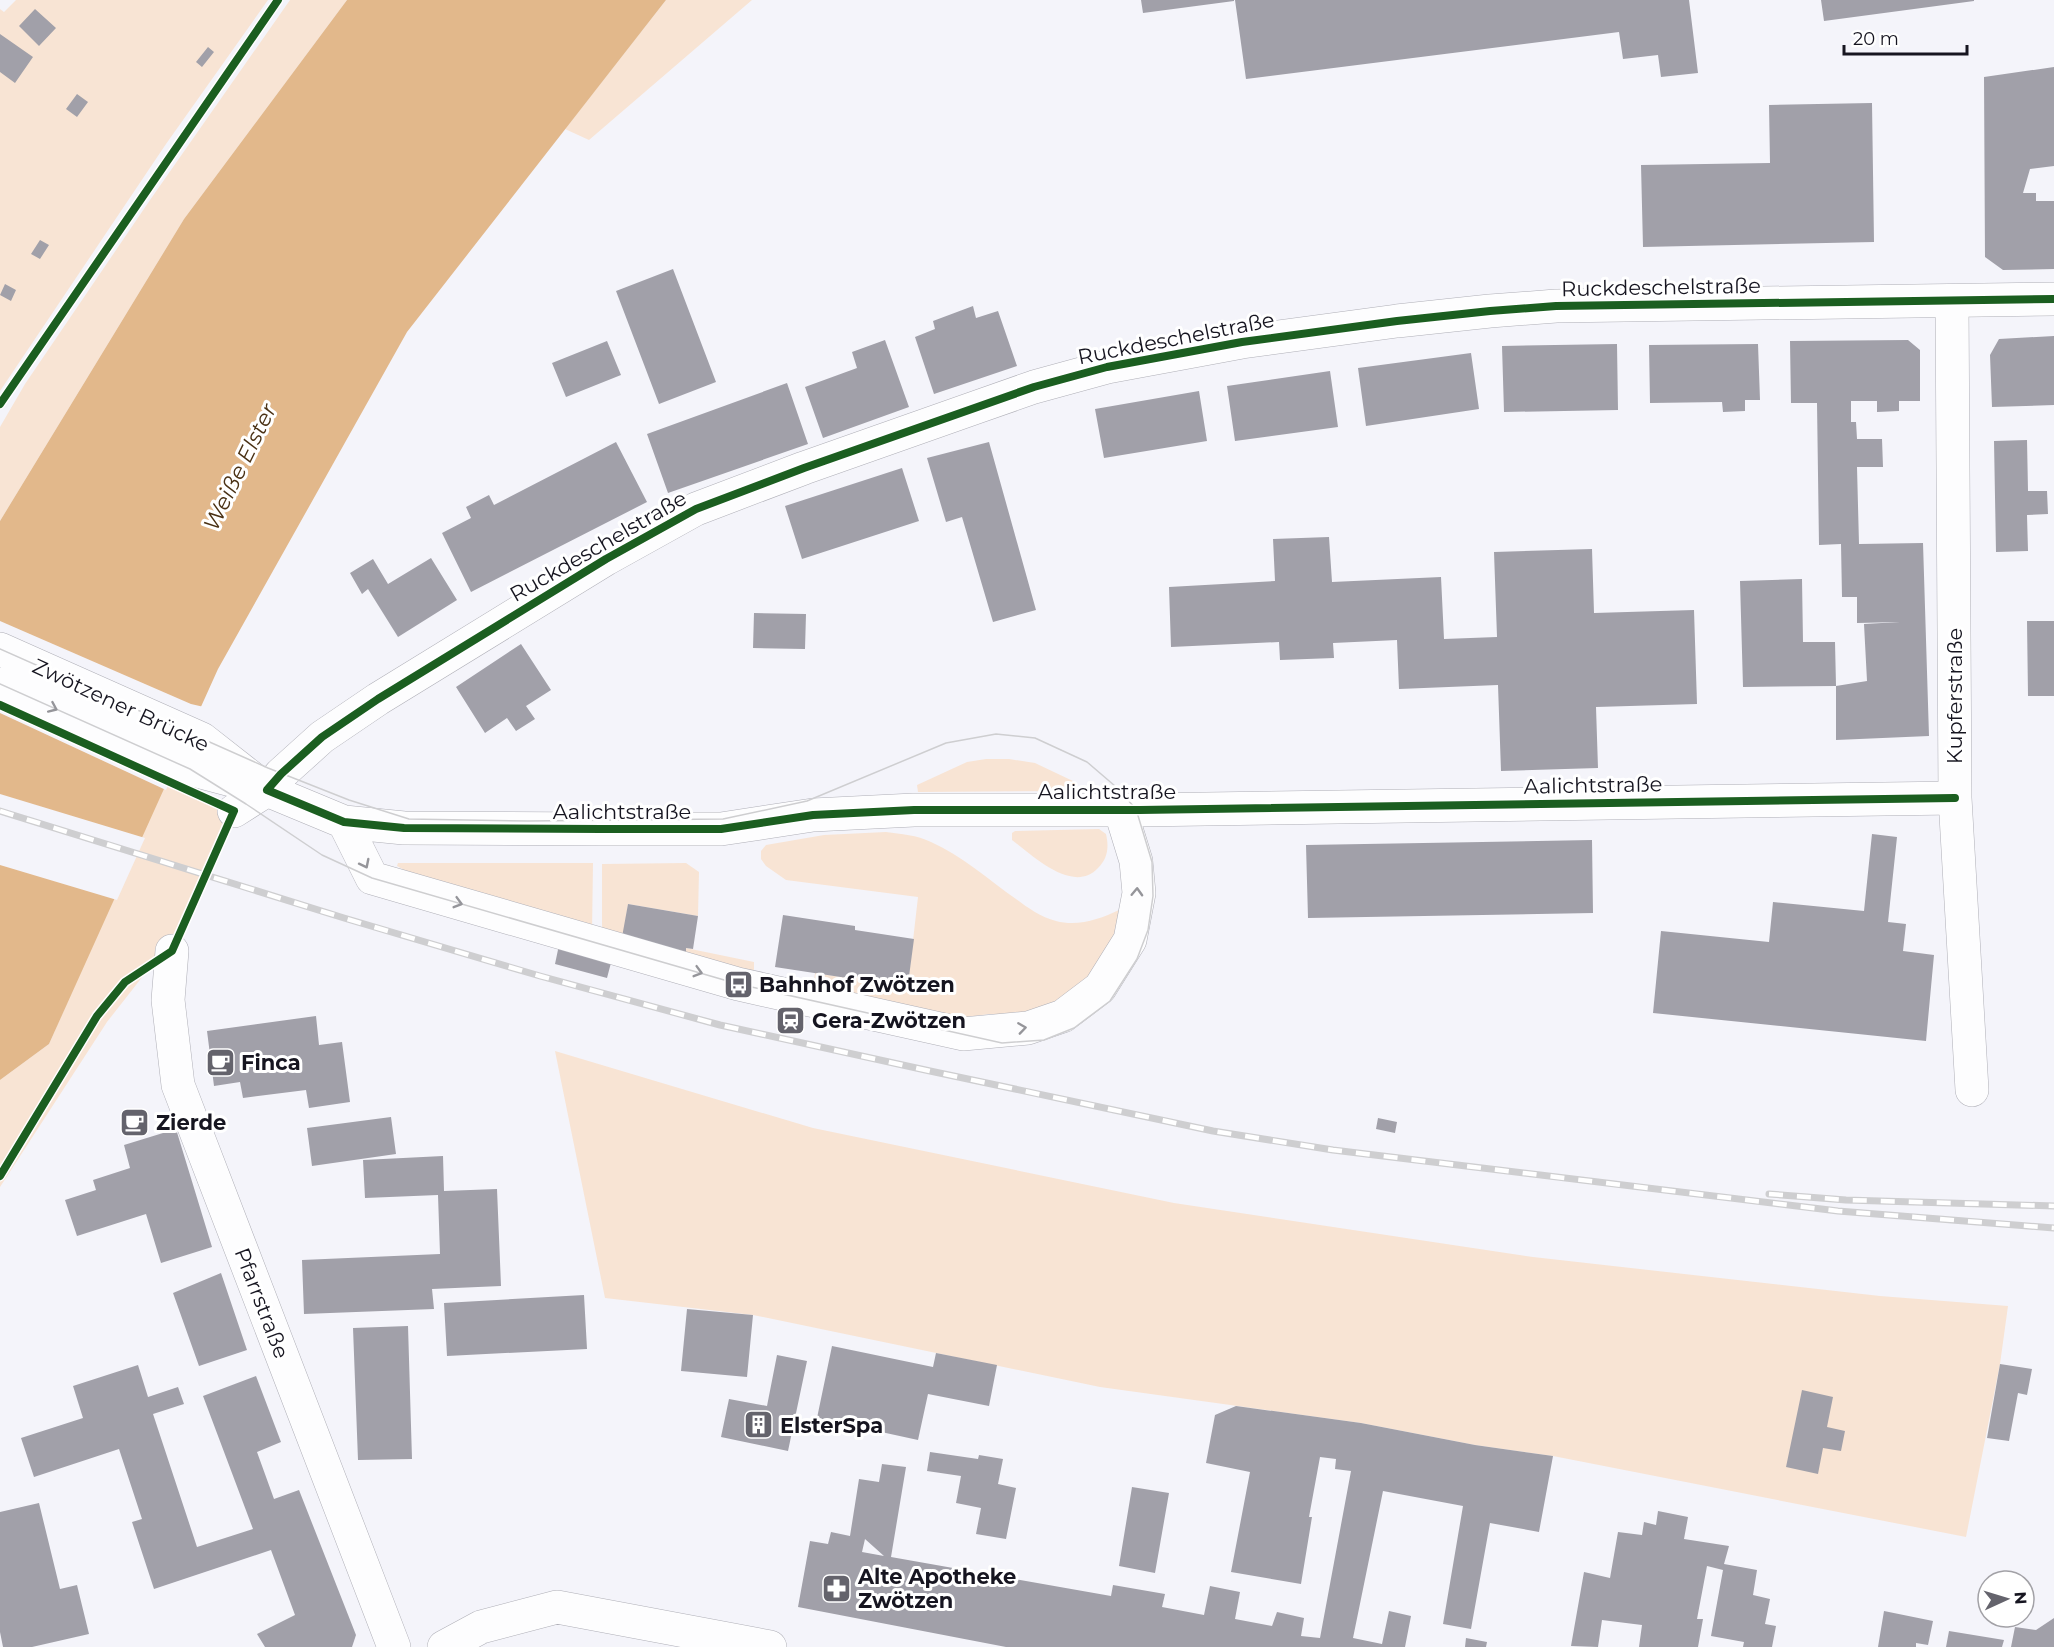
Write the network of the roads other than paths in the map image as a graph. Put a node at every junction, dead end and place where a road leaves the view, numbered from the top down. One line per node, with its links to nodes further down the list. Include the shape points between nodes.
1 (2054, 299): 2 (street, Ruckdeschelstraße)
2 (1952, 301): 5 (street, Ruckdeschelstraße, via 1567,306 1490,311 1242,342 1067,377 696,509 606,559 378,699 322,737); 6 (street, Kupferstraße)
3 (0, 649): 5 (street, Zwötzener Brücke, via 202,739)
4 (0, 684): 5 (street, Zwötzener Brücke, one-way to 5, via 190,769)
5 (267, 790): 7 (street, Ruckdeschelstraße); 8 (street, Aalichtstraße)
6 (1955, 798): 8 (street, Aalichtstraße, via 914,810 813,815 721,829 404,828); 11 (street, Kupferstraße)
7 (234, 812)
8 (344, 822): 9 (street, one-way to 9, via 372,878 738,984 963,1034 1028,1028 1063,1016 1100,988 1130,940 1139,893 1136,861)
9 (1124, 822)
10 (172, 951): 12 (street, Pfarrstraße, via 168,1000 178,1084)
11 (1972, 1090)
12 (394, 1647)
13 (444, 1647): 14 (street, via 481,1627 557,1606)
14 (770, 1647)

